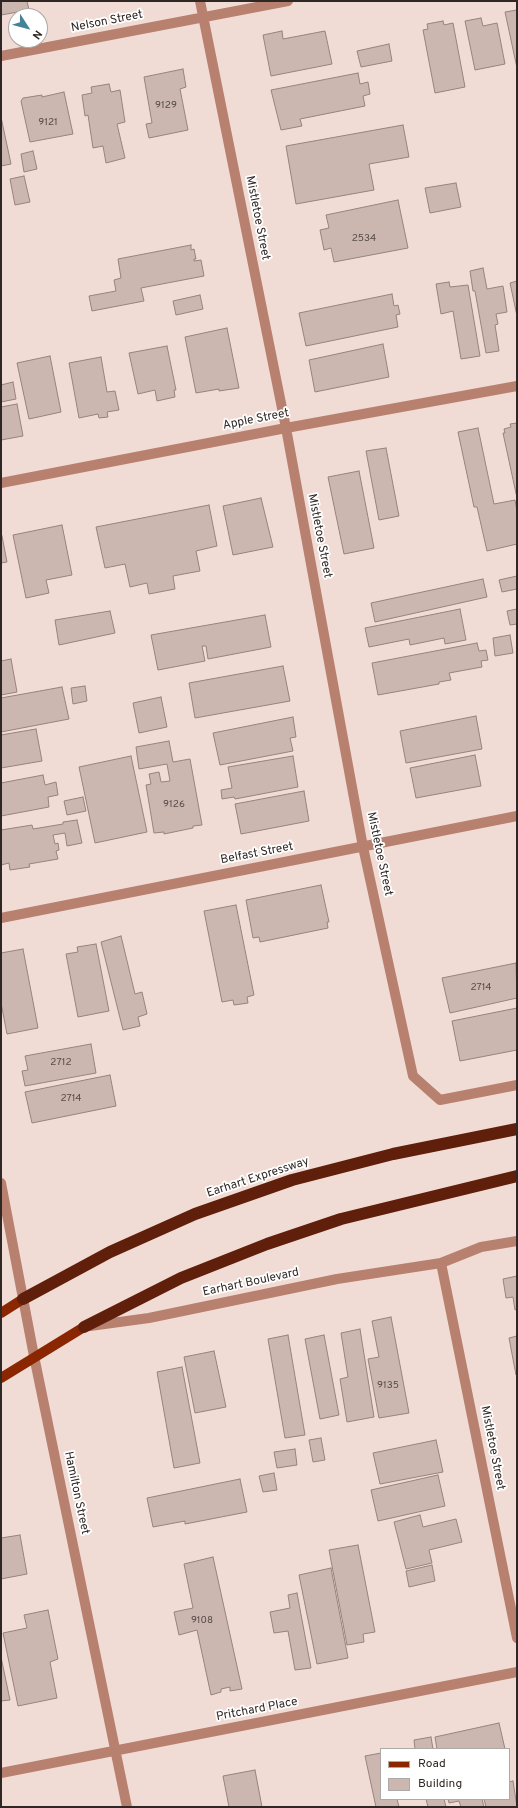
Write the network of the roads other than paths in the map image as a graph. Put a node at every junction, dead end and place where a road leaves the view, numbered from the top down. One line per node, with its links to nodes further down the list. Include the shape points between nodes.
1 (200, 1): 3 (street, Mistletoe Street)
2 (288, 1): 3 (street, Nelson Street)
3 (203, 16): 4 (street, Nelson Street); 6 (street, Mistletoe Street)
4 (1, 56)
5 (517, 386): 6 (street, Apple Street)
6 (286, 428): 7 (street, Apple Street); 9 (street, Mistletoe Street)
7 (1, 483)
8 (517, 816): 9 (street, Belfast Street)
9 (363, 847): 10 (street, Belfast Street); 11 (street, Mistletoe Street, via 413,1076 440,1100)
10 (1, 918)
11 (517, 1085)
12 (517, 1129): 17 (highway, Earhart Expressway, via 393,1154 292,1180 195,1214 110,1252)
13 (517, 1176): 19 (highway, via 341,1219 267,1244 181,1278)
14 (1, 1183): 17 (street, Hamilton Street)
15 (517, 1240): 16 (street, Earhart Boulevard, via 481,1247)
16 (442, 1263): 19 (street, Earhart Boulevard, via 337,1279 149,1318); 22 (street, Mistletoe Street)
17 (23, 1299): 18 (main road); 20 (street, Hamilton Street)
18 (1, 1313)
19 (84, 1327): 20 (main road, Earhart Boulevard)
20 (34, 1356): 21 (main road, Earhart Boulevard); 24 (street, Hamilton Street)
21 (1, 1378)
22 (517, 1638)
23 (517, 1672): 24 (street, Pritchard Place)
24 (116, 1751): 25 (street, Pritchard Place); 26 (street, Hamilton Street)
25 (1, 1773)
26 (127, 1807)

